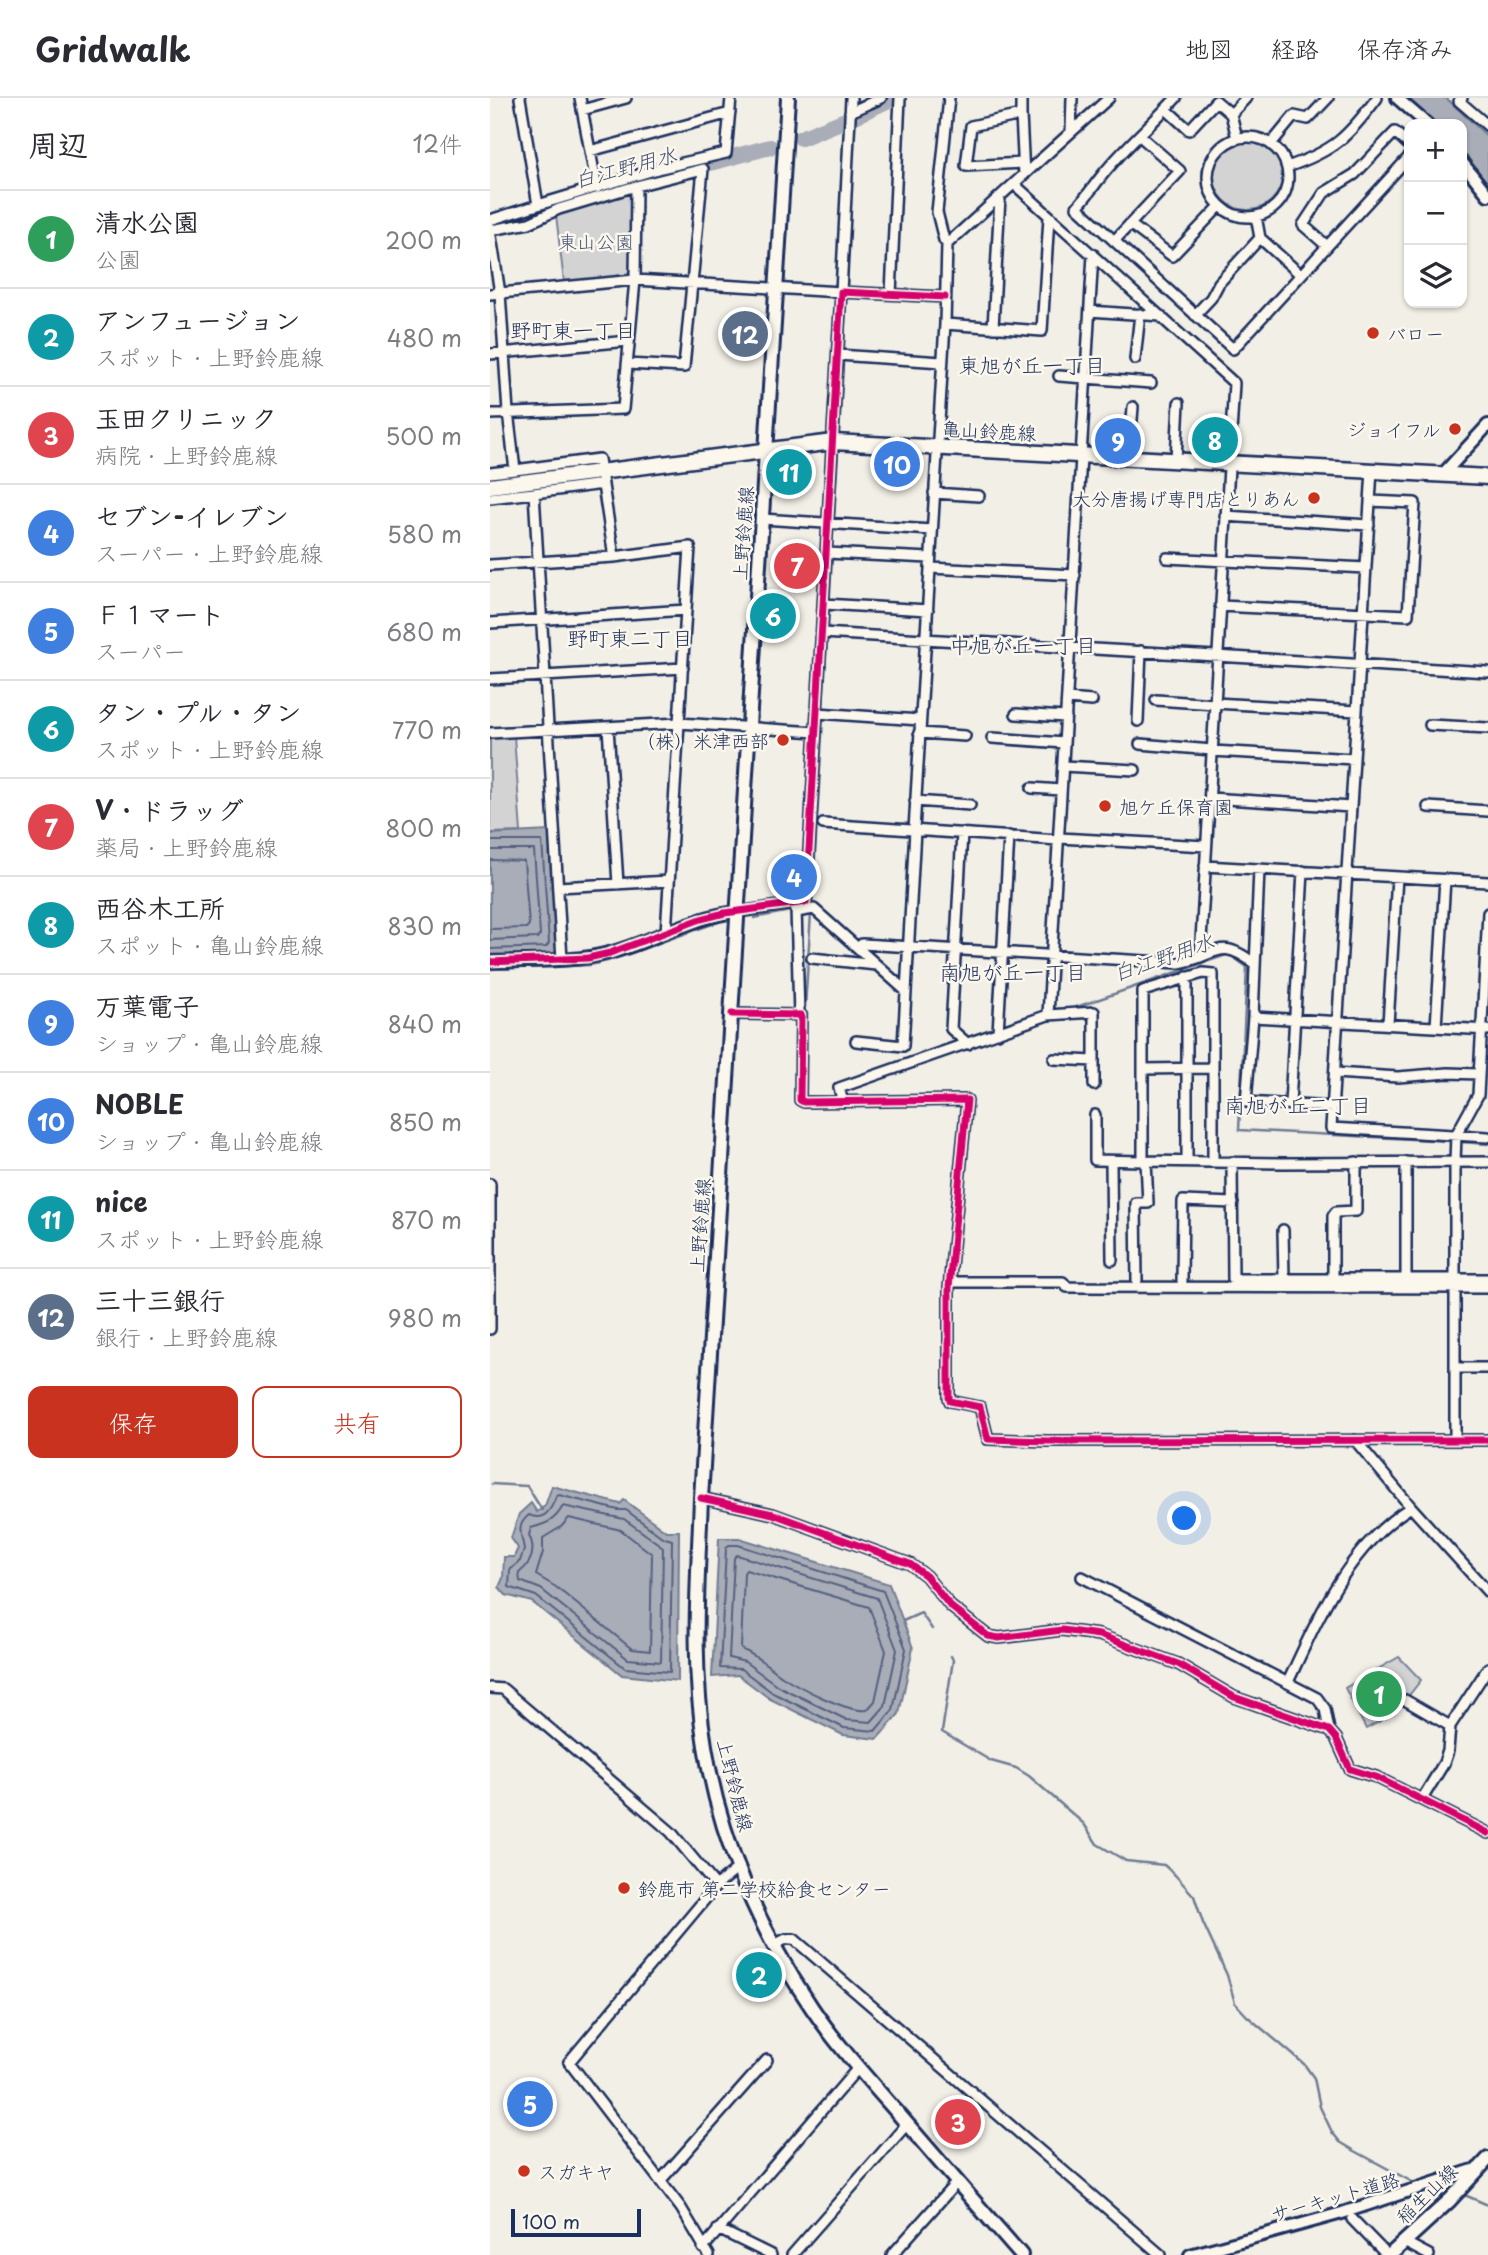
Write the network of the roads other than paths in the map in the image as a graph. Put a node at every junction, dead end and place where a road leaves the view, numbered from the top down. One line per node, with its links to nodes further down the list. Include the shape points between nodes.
1 (520, 98): 45 (street)
2 (580, 98): 19 (street)
3 (626, 98): 19 (street)
4 (731, 98): 22 (street)
5 (788, 98): 59 (main road, 上野鈴鹿線)
6 (851, 98): 25 (street)
7 (881, 98): 25 (street)
8 (949, 98): 53 (street, via 937,212)
9 (1021, 98): 24 (street)
10 (1072, 98): 28 (street)
11 (1176, 98): 20 (street)
12 (1246, 98): 23 (street)
13 (1328, 98): 32 (street, via 1308,119 1294,116)
14 (1377, 98): 36 (street, via 1340,141)
15 (1397, 98): 26 (street)
16 (1462, 98): 27 (street, via 1459,101)
17 (900, 99): 62 (street)
18 (1106, 99): 28 (street)
19 (582, 110): 33 (street)
20 (1167, 110): 23 (street, via 1189,130 1216,101); 29 (street)
21 (1488, 110): 27 (street)
22 (730, 113): 33 (street); 41 (street, via 726,153)
23 (1231, 114): 30 (street)
24 (1021, 115): 35 (street); 35 (street, via 971,126 966,166)
25 (850, 116): 60 (street)
26 (1421, 119)
27 (1484, 122)
28 (1071, 132): 38 (street)
29 (1140, 136): 49 (street, via 1180,171); 52 (street, via 1077,207)
30 (1237, 138): 32 (street); 44 (street, via 1220,149 1208,168 1210,188)
31 (1404, 140): 54 (street, via 1395,132 1355,174 1324,193 1303,225)
32 (1271, 144): 36 (street)
33 (590, 150): 41 (street)
34 (1404, 162): 54 (street)
35 (1023, 163): 38 (street)
36 (1287, 167): 47 (street, via 1282,198)
37 (1467, 168): 42 (street)
38 (1024, 175): 39 (street)
39 (1014, 184): 43 (street); 46 (street)
40 (636, 187): 45 (street); 57 (street); 58 (street, via 703,169)
41 (597, 188): 45 (street)
42 (1488, 195)
43 (1000, 197): 53 (street); 69 (street)
44 (1220, 206): 47 (street, via 1238,215); 49 (street, via 1172,256)
45 (540, 210): 48 (street); 50 (street, via 529,223)
46 (1049, 216): 55 (street); 69 (street, via 1042,331)
47 (1256, 216): 51 (street)
48 (490, 220)
49 (1131, 225): 52 (street)
50 (490, 229): 61 (street)
51 (1260, 238): 56 (street); 66 (street)
52 (1114, 241): 66 (street)
53 (947, 244): 63 (street)
54 (1327, 246): 56 (street)
55 (1093, 254): 64 (street); 67 (street)
56 (1301, 275): 66 (street, via 1233,349)
57 (635, 280): 58 (street); 61 (street); 70 (street)
58 (693, 284): 59 (street); 76 (street, via 684,367)
59 (777, 288): 60 (street); 87 (main road, 上野鈴鹿線)
60 (841, 292): 62 (street); 73 (street)
61 (495, 294): 71 (street)
62 (891, 294): 63 (street)
63 (945, 297): 68 (street)
64 (1090, 311): 65 (street); 78 (street)
65 (1140, 314): 67 (street); 74 (street)
66 (1195, 314)
67 (1161, 316): 91 (street, via 1234,383)
68 (945, 324): 69 (street); 75 (street)
69 (993, 328)
70 (629, 341): 71 (street); 76 (street)
71 (504, 352): 72 (street); 82 (street)
72 (490, 354)
73 (838, 355): 75 (street); 85 (street)
74 (1135, 359)
75 (942, 362): 86 (street)
76 (627, 364): 82 (street, via 623,409)
77 (1059, 376): 78 (street)
78 (1086, 378): 79 (street); 88 (street)
79 (1151, 383)
80 (1179, 403): 90 (street)
81 (1133, 407): 89 (street)
82 (508, 412): 83 (street); 92 (street)
83 (490, 414)
84 (1488, 425): 95 (street)
85 (832, 442): 86 (main road, 亀山鈴鹿線); 87 (main road, 亀山鈴鹿線); 106 (street)
86 (937, 446): 88 (main road, 亀山鈴鹿線); 100 (street)
87 (766, 450): 96 (main road, 亀山鈴鹿線); 105 (main road, 上野鈴鹿線)
88 (1082, 454): 89 (main road, 亀山鈴鹿線); 117 (street)
89 (1129, 457): 90 (main road, 亀山鈴鹿線)
90 (1176, 459): 91 (main road, 亀山鈴鹿線)
91 (1229, 462): 93 (main road, 亀山鈴鹿線); 104 (street)
92 (515, 470): 94 (street); 96 (street, via 599,459)
93 (1372, 470): 95 (main road, 亀山鈴鹿線); 103 (street)
94 (490, 473)
95 (1443, 474): 97 (main road, 亀山鈴鹿線)
96 (600, 476): 98 (main road, 亀山鈴鹿線); 99 (street); 110 (street)
97 (1488, 477)
98 (490, 486)
99 (534, 493): 102 (street); 113 (street)
100 (934, 493): 101 (street); 108 (street)
101 (979, 496)
102 (490, 498)
103 (1370, 501): 107 (street); 122 (street, via 1415,503 1408,615)
104 (1225, 516): 107 (street); 112 (street)
105 (762, 519): 106 (street); 147 (main road, 上野鈴鹿線)
106 (832, 524): 108 (street); 109 (street)
107 (1368, 525): 116 (street)
108 (932, 530): 114 (street)
109 (830, 553): 114 (street); 118 (street)
110 (614, 557): 113 (street); 120 (street, via 690,547)
111 (1167, 558): 112 (street)
112 (1223, 560): 116 (street); 119 (street)
113 (538, 562): 115 (street); 123 (street)
114 (930, 563): 117 (street); 121 (street)
115 (490, 565)
116 (1366, 568): 122 (street)
117 (1075, 575): 127 (street)
118 (827, 604): 121 (street); 125 (street)
119 (1220, 606): 122 (street); 129 (street)
120 (686, 610): 123 (street); 131 (street)
121 (928, 610): 126 (street)
122 (1363, 614): 130 (street)
123 (542, 620): 124 (street); 133 (street)
124 (490, 623)
125 (826, 633): 126 (street); 140 (street)
126 (926, 639): 127 (street); 143 (street)
127 (1070, 646): 128 (street); 135 (street)
128 (1141, 651): 129 (street); 144 (street)
129 (1218, 657): 130 (street); 138 (street)
130 (1360, 665): 132 (street); 139 (street)
131 (683, 668): 133 (street); 145 (street)
132 (1488, 671)
133 (545, 676): 134 (street); 150 (street)
134 (490, 679)
135 (1067, 699): 137 (street); 142 (street)
136 (1156, 700): 138 (street)
137 (1092, 701)
138 (1215, 704): 139 (street); 158 (street)
139 (1357, 711): 159 (street)
140 (821, 713): 143 (street); 151 (street)
141 (1016, 714): 142 (street)
142 (1066, 717): 156 (street)
143 (920, 720): 153 (street)
144 (1138, 721)
145 (679, 723): 147 (street); 148 (street); 182 (street)
146 (1430, 725): 149 (street)
147 (749, 726): 151 (street); 187 (main road, 上野鈴鹿線)
148 (608, 727): 150 (street); 184 (street)
149 (1488, 729)
150 (548, 730): 152 (street); 185 (street)
151 (816, 732): 186 (street, via 806,902)
152 (490, 733)
153 (919, 733): 154 (street); 165 (street)
154 (965, 736)
155 (992, 738): 156 (street)
156 (1065, 743): 160 (street)
157 (1140, 744): 158 (street)
158 (1212, 751): 159 (street); 164 (street)
159 (1354, 759): 167 (street)
160 (1063, 766): 161 (street); 163 (street)
161 (1135, 770)
162 (1032, 788): 163 (street)
163 (1062, 790): 174 (street)
164 (1210, 798): 167 (street); 175 (street)
165 (915, 801): 166 (street); 171 (street)
166 (970, 805)
167 (1351, 807): 179 (street)
168 (1428, 807): 169 (street)
169 (1488, 811)
170 (823, 824): 171 (street)
171 (914, 830): 172 (street); 190 (street)
172 (962, 833): 173 (street); 192 (street)
173 (1009, 836): 174 (street); 193 (street)
174 (1058, 839): 175 (street); 194 (street)
175 (1206, 846): 176 (street)
176 (1205, 866): 177 (street); 197 (street)
177 (1259, 869): 178 (street); 199 (street)
178 (1303, 871): 179 (street); 208 (street)
179 (1347, 874): 180 (street); 209 (street)
180 (1398, 877): 181 (street); 210 (street)
181 (1445, 879): 183 (street); 211 (street)
182 (669, 881): 184 (street); 189 (street)
183 (1488, 882)
184 (618, 884): 185 (street)
185 (558, 887): 196 (street)
186 (796, 908): 187 (street); 191 (street, via 814,909); 206 (street)
187 (738, 912): 189 (street, via 701,919); 204 (main road, 上野鈴鹿線)
188 (1488, 913): 212 (street)
189 (666, 933): 196 (street, via 610,953)
190 (908, 947): 191 (street, via 862,944); 192 (street); 203 (street)
191 (858, 948): 200 (street)
192 (955, 950): 193 (street); 215 (street, via 951,1029)
193 (1003, 953): 194 (street); 213 (street)
194 (1051, 957): 197 (street, via 1179,963); 205 (street)
195 (812, 958): 200 (street)
196 (562, 959): 198 (street)
197 (1199, 959): 199 (street, via 1218,949 1234,949); 201 (street)
198 (490, 962)
199 (1255, 964): 207 (street)
200 (877, 965): 203 (street)
201 (1203, 973): 202 (street); 219 (street, via 1213,974)
202 (1187, 976): 218 (street); 220 (street, via 1143,991)
203 (906, 991): 214 (street, via 903,1046)
204 (732, 1014): 206 (street); 258 (main road, 上野鈴鹿線)
205 (1052, 1014): 213 (street); 217 (street, via 1094,1012)
206 (799, 1015): 224 (street, via 800,1100)
207 (1253, 1017): 208 (street); 225 (street, via 1246,1102)
208 (1294, 1019): 209 (street); 225 (street)
209 (1339, 1021): 210 (street); 221 (street)
210 (1388, 1024): 211 (street)
211 (1436, 1027): 212 (street)
212 (1485, 1030): 222 (street)
213 (998, 1033): 215 (street)
214 (856, 1041)
215 (968, 1044): 224 (street, via 839,1088)
216 (1054, 1059): 217 (street)
217 (1094, 1060): 223 (street)
218 (1187, 1068): 219 (street); 220 (street); 232 (street)
219 (1213, 1068): 233 (street)
220 (1143, 1069): 231 (street)
221 (1335, 1073): 222 (street, via 1398,1077); 226 (street)
222 (1479, 1074): 228 (street, via 1478,1095)
223 (1094, 1085)
224 (843, 1102): 249 (street, via 967,1100)
225 (1290, 1104): 226 (street)
226 (1333, 1107): 228 (street, via 1331,1128)
227 (1095, 1115): 230 (street, via 1095,1160)
228 (1457, 1135): 229 (street); 238 (street)
229 (1488, 1137)
230 (1111, 1161): 231 (street); 242 (street)
231 (1144, 1161): 232 (street); 245 (street, via 1147,1203 1136,1203)
232 (1187, 1161): 233 (street)
233 (1213, 1161): 235 (street)
234 (1356, 1161): 235 (street); 236 (street); 246 (street, via 1356,1211 1333,1216)
235 (1232, 1162): 240 (street)
236 (1406, 1162): 238 (street); 247 (street)
237 (1488, 1162): 238 (street)
238 (1455, 1163): 250 (street)
239 (490, 1184): 252 (street)
240 (1233, 1203): 243 (street, via 1233,1279); 248 (street, via 1183,1201)
241 (1283, 1230): 243 (street)
242 (1112, 1260)
243 (1284, 1279): 246 (street)
244 (1488, 1279): 250 (street)
245 (1137, 1280)
246 (1333, 1280): 247 (street)
247 (1406, 1280): 250 (street)
248 (1182, 1281)
249 (951, 1282): 250 (street); 255 (street, via 949,1398 980,1407 988,1439)
250 (1456, 1284): 251 (street); 253 (street)
251 (1488, 1288)
252 (490, 1329)
253 (1455, 1368): 254 (street); 256 (street)
254 (1488, 1368)
255 (1355, 1440): 256 (street); 259 (street)
256 (1455, 1440): 257 (street)
257 (1488, 1440)
258 (701, 1498): 267 (street, via 773,1514 910,1564 950,1606 988,1636 1062,1630 1100,1635 1178,1664 1241,1700); 270 (main road, 上野鈴鹿線, via 695,1632 700,1706 713,1788)
259 (1411, 1507): 261 (street); 263 (street, via 1384,1526 1356,1558 1317,1621)
260 (1082, 1577): 263 (street)
261 (1488, 1592)
262 (1488, 1668): 266 (street)
263 (1288, 1682): 267 (street, via 1322,1701)
264 (490, 1688): 271 (street, via 503,1689 671,1832)
265 (1405, 1700): 266 (street)
266 (1450, 1726): 268 (street, via 1444,1763)
267 (1329, 1730): 268 (street, via 1350,1769)
268 (1422, 1799): 269 (street)
269 (1488, 1833)
270 (738, 1868): 271 (street); 272 (main road, 上野鈴鹿線)
271 (716, 1886): 277 (street, via 569,2062)
272 (774, 1945): 274 (main road, 上野鈴鹿線, via 812,2009); 287 (street, via 794,1939)
273 (767, 2060): 277 (street)
274 (858, 2067): 275 (main road, 上野鈴鹿線); 280 (street)
275 (906, 2123): 278 (main road, 上野鈴鹿線); 284 (street)
276 (1485, 2164): 281 (main road, 稲生山線); 288 (street, サーキット道路, via 1431,2185)
277 (660, 2181): 282 (street)
278 (957, 2182): 285 (street); 286 (main road, 上野鈴鹿線)
279 (1352, 2219): 289 (street)
280 (718, 2229): 282 (street); 283 (street)
281 (1404, 2242): 289 (main road, 稲生山線); 290 (street)
282 (706, 2251)
283 (771, 2255)
284 (792, 2255)
285 (892, 2255)
286 (1021, 2255)
287 (1161, 2255)
288 (1190, 2255)
289 (1389, 2255)
290 (1429, 2255)

